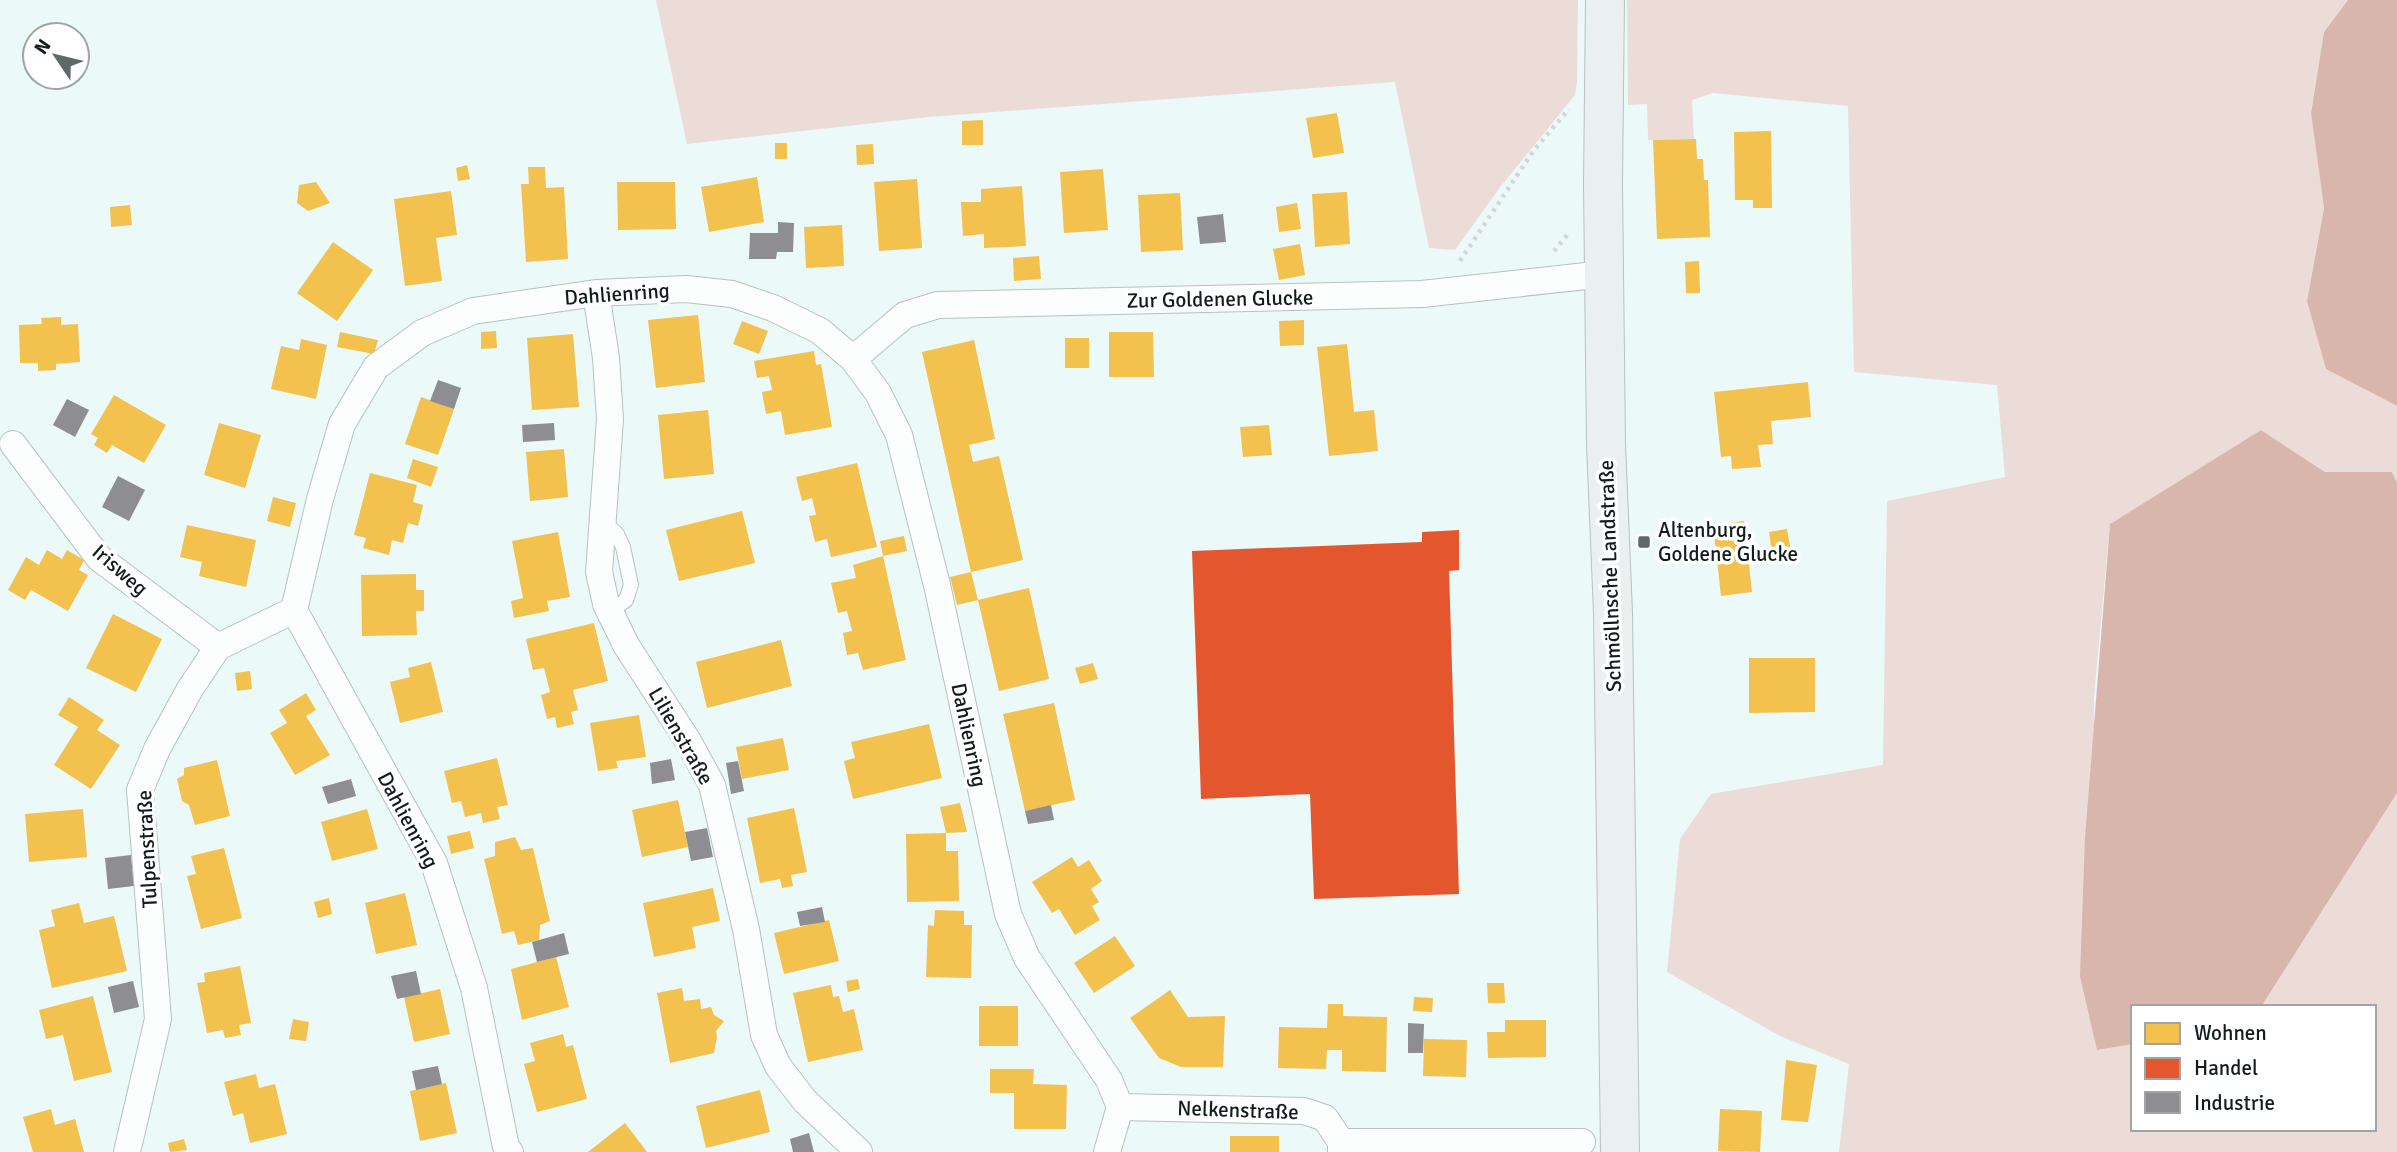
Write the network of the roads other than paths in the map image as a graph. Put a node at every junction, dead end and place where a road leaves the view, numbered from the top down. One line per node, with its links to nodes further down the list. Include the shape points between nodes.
1 (1605, 0): 2 (main road, Schmöllnsche Landstraße)
2 (1604, 274): 4 (street, Zur Goldenen Glucke, via 1422,294 938,305 905,315); 15 (main road, Schmöllnsche Landstraße)
3 (596, 293): 4 (street, Dahlienring, via 685,289 732,294 820,331); 6 (street, Dahlienring, via 473,311 422,333 376,367 342,424); 13 (street, Lilienstraße, via 610,419 599,572 606,604 712,785 746,929 764,1035 778,1066 805,1101)
4 (853, 359): 8 (street, Dahlienring, via 878,393 899,435 937,585 1008,914 1027,958 1109,1080)
5 (13, 444): 7 (street, Irisweg, via 99,558)
6 (294, 610): 7 (street, Tulpenstraße); 12 (street, Dahlienring, via 434,863 474,988)
7 (218, 648): 11 (street, Tulpenstraße, via 170,725 140,790 158,1019)
8 (1120, 1107): 10 (street, Nelkenstraße, via 1304,1111 1325,1118); 14 (street)
9 (1582, 1142): 10 (street, Nelkenstraße)
10 (1341, 1147)
11 (127, 1152)
12 (510, 1152)
13 (859, 1152)
14 (1107, 1152)
15 (1620, 1152)

